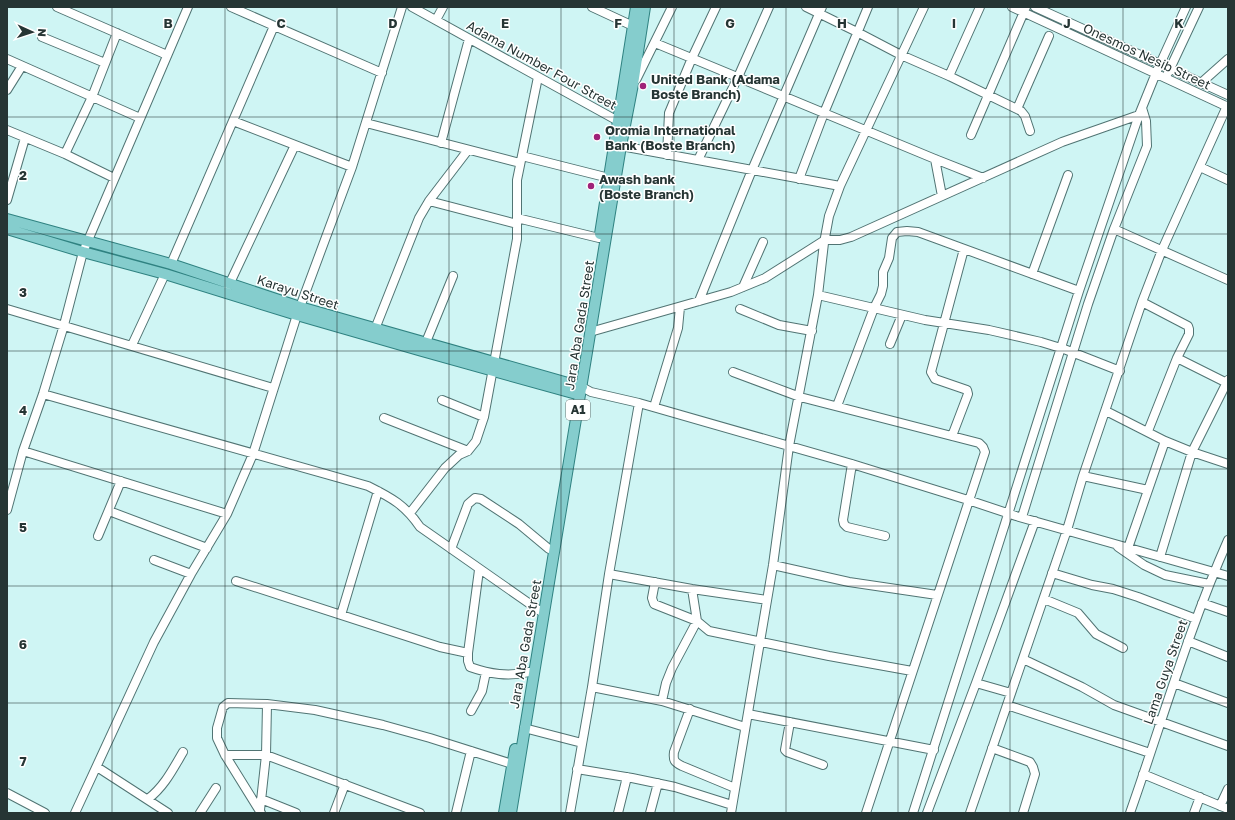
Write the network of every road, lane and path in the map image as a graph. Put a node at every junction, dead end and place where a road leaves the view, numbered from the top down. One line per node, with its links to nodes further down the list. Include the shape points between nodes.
1 (57, 7): 27 (street)
2 (188, 7): 32 (street)
3 (231, 7): 24 (street)
4 (402, 7): 41 (street)
5 (412, 7): 23 (street, Adama Number Four Street)
6 (443, 7): 23 (street)
7 (592, 7): 25 (street)
8 (636, 7): 25 (main road, Jara Aba Gada Street / A1)
9 (645, 7): 48 (main road, Jara Aba Gada Street / A1)
10 (672, 7): 31 (street)
11 (716, 7): 34 (street)
12 (769, 7): 45 (street)
13 (806, 7): 21 (street)
14 (868, 7): 26 (street)
15 (924, 7): 33 (street)
16 (980, 7): 44 (street)
17 (1012, 7): 22 (street, Onesmos Nesib Street)
18 (1035, 7): 38 (street, Onesmos Nesib Street)
19 (1186, 7): 38 (street)
20 (1199, 7): 40 (street)
21 (821, 10): 26 (street); 52 (street)
22 (1025, 10): 42 (street, Onesmos Nesib Street); 50 (street)
23 (436, 20): 30 (street, Adama Number Four Street)
24 (274, 26): 41 (street); 59 (street)
25 (633, 26): 60 (main road, Jara Aba Gada Street / A1)
26 (857, 32): 33 (street); 57 (street)
27 (117, 33): 32 (street); 37 (street)
28 (1049, 36): 55 (street)
29 (42, 37): 37 (street)
30 (469, 39): 43 (street, Adama Number Four Street); 67 (street)
31 (655, 42): 34 (street); 48 (street)
32 (167, 55): 58 (street)
33 (901, 55): 44 (street); 63 (street)
34 (692, 58): 45 (street); 72 (street, via 669,113)
35 (7, 59): 39 (street)
36 (1228, 59): 47 (street)
37 (105, 63): 53 (street)
38 (1160, 64): 40 (street, Onesmos Nesib Street); 42 (street)
39 (22, 66): 49 (street); 53 (street)
40 (1170, 69): 46 (street); 47 (street, Onesmos Nesib Street)
41 (382, 73): 61 (street)
42 (1156, 73): 46 (street, Onesmos Nesib Street); 56 (street)
43 (538, 76): 60 (street, Adama Number Four Street); 73 (street)
44 (949, 76): 50 (street)
45 (738, 77): 52 (street); 75 (street)
46 (1166, 78): 54 (street, Onesmos Nesib Street)
47 (1201, 83): 51 (street, Onesmos Nesib Street)
48 (633, 84): 69 (main road, Jara Aba Gada Street / A1)
49 (7, 90)
50 (988, 95): 55 (street); 65 (street)
51 (1228, 95)
52 (784, 96): 57 (street); 78 (street)
53 (92, 97): 58 (street); 71 (street)
54 (1228, 106): 77 (street)
55 (1017, 109): 64 (street, via 1025,116)
56 (1141, 111): 82 (street, via 1062,142); 92 (street, via 1146,121 1147,146); 107 (street)
57 (824, 113): 63 (street); 83 (street)
58 (140, 118): 80 (street)
59 (233, 121): 68 (street); 100 (street)
60 (618, 121): 81 (main road, Jara Aba Gada Street / A1)
61 (366, 124): 67 (street); 76 (street)
62 (7, 130): 66 (street)
63 (866, 131): 74 (street); 85 (street)
64 (1030, 131)
65 (971, 135)
66 (25, 138): 71 (street); 87 (street)
67 (441, 143): 70 (street)
68 (295, 145): 76 (street); 106 (street)
69 (621, 146): 72 (street); 121 (main road, Jara Aba Gada Street / A1)
70 (468, 150): 73 (street); 88 (street)
71 (65, 154): 80 (street)
72 (667, 155): 75 (street)
73 (521, 159): 81 (street); 90 (street, via 517,180)
74 (935, 159): 82 (street); 86 (street)
75 (698, 160): 78 (street)
76 (352, 167): 115 (street)
77 (1200, 167): 84 (street); 98 (street)
78 (752, 170): 83 (street); 109 (street)
79 (1068, 175): 102 (street)
80 (114, 178): 95 (street)
81 (608, 178): 93 (main road, Jara Aba Gada Street / A1)
82 (982, 178): 86 (street)
83 (800, 179): 85 (street)
84 (1228, 180)
85 (840, 186): 94 (street)
86 (942, 196): 94 (street, via 851,237)
87 (7, 200)
88 (429, 201): 90 (street); 119 (street, via 419,218)
89 (7, 219): 95 (main road, Karayu Street)
90 (517, 221): 93 (street); 128 (street, via 517,239)
91 (7, 229): 99 (main road, Karayu Street)
92 (1114, 229): 98 (street); 126 (street)
93 (599, 238): 133 (main road, Jara Aba Gada Street / A1)
94 (824, 241): 105 (street, via 765,278); 108 (street)
95 (87, 242): 99 (street); 100 (main road, Karayu Street)
96 (763, 242): 105 (street)
97 (964, 249): 102 (street); 112 (street, via 918,232 897,232 892,238 883,272 881,294); 117 (street)
98 (1162, 250): 104 (street); 110 (street)
99 (83, 252): 101 (main road, Karayu Street); 118 (street)
100 (171, 264): 106 (main road, Karayu Street)
101 (165, 274): 106 (main road, Karayu Street); 123 (street)
102 (1032, 274): 107 (street)
103 (453, 276): 124 (street)
104 (1228, 280)
105 (743, 287): 109 (street)
106 (228, 288): 115 (main road, Karayu Street)
107 (1079, 291): 125 (street)
108 (818, 295): 112 (street); 120 (street)
109 (699, 301): 111 (street)
110 (1142, 302): 127 (street, via 1188,326 1189,334); 129 (street)
111 (680, 307): 121 (street); 139 (street, via 678,328)
112 (874, 308): 116 (street); 138 (street)
113 (7, 309): 118 (street)
114 (740, 309): 120 (street, via 779,325)
115 (299, 311): 119 (main road, Karayu Street); 124 (main road, Karayu Street); 132 (street)
116 (902, 314): 117 (street); 122 (street)
117 (944, 323): 125 (street, via 989,330); 144 (street, via 931,372 935,379 967,390 968,394)
118 (64, 325): 123 (street); 134 (street)
119 (376, 329): 124 (main road, Karayu Street)
120 (812, 331): 135 (street)
121 (590, 332): 133 (main road, Jara Aba Gada Street / A1)
122 (890, 344)
123 (132, 345): 132 (street)
124 (424, 348): 128 (main road, Karayu Street)
125 (1060, 348): 126 (street); 162 (street)
126 (1073, 352): 129 (street); 163 (street)
127 (1177, 358): 131 (street); 143 (street)
128 (493, 366): 133 (main road, Karayu Street); 141 (street)
129 (1120, 371): 140 (street)
130 (733, 372): 135 (street)
131 (1227, 382): 149 (street)
132 (273, 388): 150 (street)
133 (578, 390): 137 (street); 173 (main road, Jara Aba Gada Street / A1); 219 (main road, Jara Aba Gada Street / A1)
134 (43, 394): 147 (street); 150 (street)
135 (800, 397): 138 (street); 146 (street)
136 (442, 400): 141 (street)
137 (639, 403): 139 (street); 181 (street)
138 (837, 406): 144 (street)
139 (654, 407): 146 (street)
140 (1106, 411): 143 (street); 153 (street)
141 (484, 416): 148 (street, via 476,441)
142 (384, 418): 148 (street)
143 (1148, 431): 145 (street)
144 (952, 436): 157 (street, via 979,443 985,452)
145 (1165, 441): 149 (street); 155 (street)
146 (789, 446): 151 (street); 176 (street)
147 (23, 451): 154 (street); 158 (street)
148 (468, 451): 160 (street, via 459,455 445,468)
149 (1192, 452): 152 (street); 174 (street)
150 (253, 454): 156 (street); 161 (street)
151 (852, 464): 157 (street); 167 (street, via 844,524)
152 (1228, 464)
153 (1083, 476): 155 (street); 165 (street)
154 (121, 481): 159 (street); 161 (street)
155 (1148, 490): 171 (street)
156 (378, 491): 160 (street, via 395,500); 193 (street)
157 (968, 500): 162 (street); 187 (street)
158 (7, 510)
159 (108, 511): 166 (street); 170 (street)
160 (410, 513): 172 (street, via 420,526)
161 (227, 514): 170 (street)
162 (1009, 514): 163 (street); 224 (street)
163 (1022, 517): 164 (street)
164 (1035, 521): 165 (street); 205 (street)
165 (1067, 530): 169 (street); 179 (street)
166 (98, 536)
167 (885, 536)
168 (1228, 540): 178 (street, Lama Guya Street)
169 (1112, 543): 171 (street); 185 (street, via 1144,565 1165,575)
170 (207, 548): 180 (street)
171 (1128, 548): 174 (street)
172 (451, 549): 173 (street, via 468,504 475,498 481,499 519,524); 177 (street)
173 (549, 549): 191 (main road, Jara Aba Gada Street / A1)
174 (1160, 557): 178 (street)
175 (154, 560): 180 (street)
176 (774, 566): 187 (street, via 849,582); 189 (street)
177 (479, 570): 191 (street); 199 (street)
178 (1214, 571): 182 (street); 185 (street, Lama Guya Street)
179 (1052, 573): 188 (street); 194 (street, via 1113,589)
180 (191, 574): 232 (street, via 154,642)
181 (609, 574): 184 (street); 207 (street)
182 (1228, 576)
183 (236, 581): 193 (street)
184 (655, 582): 186 (street); 195 (street, via 652,598 654,604)
185 (1210, 584): 190 (street, Lama Guya Street)
186 (692, 589): 189 (street); 195 (street)
187 (937, 595): 202 (street)
188 (1044, 599): 198 (street, via 1078,613 1096,634); 201 (street)
189 (767, 600): 197 (street)
190 (1202, 603): 192 (street); 194 (street, Lama Guya Street)
191 (540, 611): 204 (main road, Jara Aba Gada Street / A1)
192 (1228, 612)
193 (341, 615): 199 (street, via 440,647)
194 (1196, 619): 196 (street, Lama Guya Street)
195 (698, 621): 197 (street, via 709,632); 209 (street, via 672,668)
196 (1188, 641): 200 (street); 206 (street, Lama Guya Street)
197 (759, 642): 202 (street); 215 (street)
198 (1123, 648)
199 (468, 653): 203 (street, via 470,667)
200 (1228, 657)
201 (1023, 659): 208 (street); 217 (street, via 1114,705)
202 (912, 671): 220 (street)
203 (486, 672): 204 (street, via 501,675); 214 (street, via 482,691)
204 (529, 672): 230 (main road, Jara Aba Gada Street / A1)
205 (976, 683): 208 (street); 263 (street)
206 (1174, 683): 210 (street); 217 (street, Lama Guya Street)
207 (592, 688): 209 (street); 221 (street)
208 (1011, 694): 212 (street)
209 (662, 701): 213 (street)
210 (1228, 703)
211 (267, 704): 225 (street, via 315,710 383,725); 228 (street, via 236,702 228,703 224,707 217,728 217,738); 229 (street)
212 (1007, 704): 223 (street); 227 (street)
213 (690, 709): 218 (street); 239 (street, via 674,752 675,763)
214 (471, 711)
215 (748, 714): 216 (street); 218 (street)
216 (790, 722): 220 (street); 231 (street, via 785,750)
217 (1161, 722): 222 (street); 227 (street, Lama Guya Street)
218 (745, 727): 239 (street)
219 (524, 728): 221 (street); 257 (main road, Jara Aba Gada Street / A1)
220 (890, 741): 224 (street); 261 (street)
221 (582, 743): 233 (street)
222 (1228, 746)
223 (992, 748): 264 (street); 265 (street, via 1030,762 1033,767 1036,774)
224 (934, 750): 262 (street)
225 (471, 751): 230 (street); 255 (street)
226 (183, 752): 243 (street, via 166,780)
227 (1150, 753): 234 (street, Lama Guya Street)
228 (225, 755): 229 (street); 247 (street)
229 (266, 755): 237 (street); 244 (street)
230 (512, 764): 256 (main road, Jara Aba Gada Street / A1)
231 (824, 765)
232 (97, 766): 243 (street); 249 (street)
233 (577, 769): 235 (street); 258 (street)
234 (1143, 774): 242 (street); 266 (street, Lama Guya Street)
235 (627, 777): 236 (street); 259 (street)
236 (658, 783): 246 (street); 260 (street)
237 (345, 784): 253 (street); 254 (street)
238 (216, 788): 251 (street)
239 (735, 788): 246 (street)
240 (1228, 789): 245 (street)
241 (7, 793): 248 (street)
242 (1200, 797): 245 (street); 267 (street)
243 (148, 799): 250 (street)
244 (261, 799): 247 (street); 252 (street)
245 (1224, 807)
246 (731, 809)
247 (261, 812)
248 (45, 813)
249 (75, 813)
250 (168, 813)
251 (200, 813)
252 (296, 813)
253 (334, 813)
254 (420, 813)
255 (456, 813)
256 (504, 813)
257 (511, 813)
258 (570, 813)
259 (618, 813)
260 (650, 813)
261 (866, 813)
262 (913, 813)
263 (927, 813)
264 (970, 813)
265 (1023, 813)
266 (1130, 813)
267 (1194, 813)

